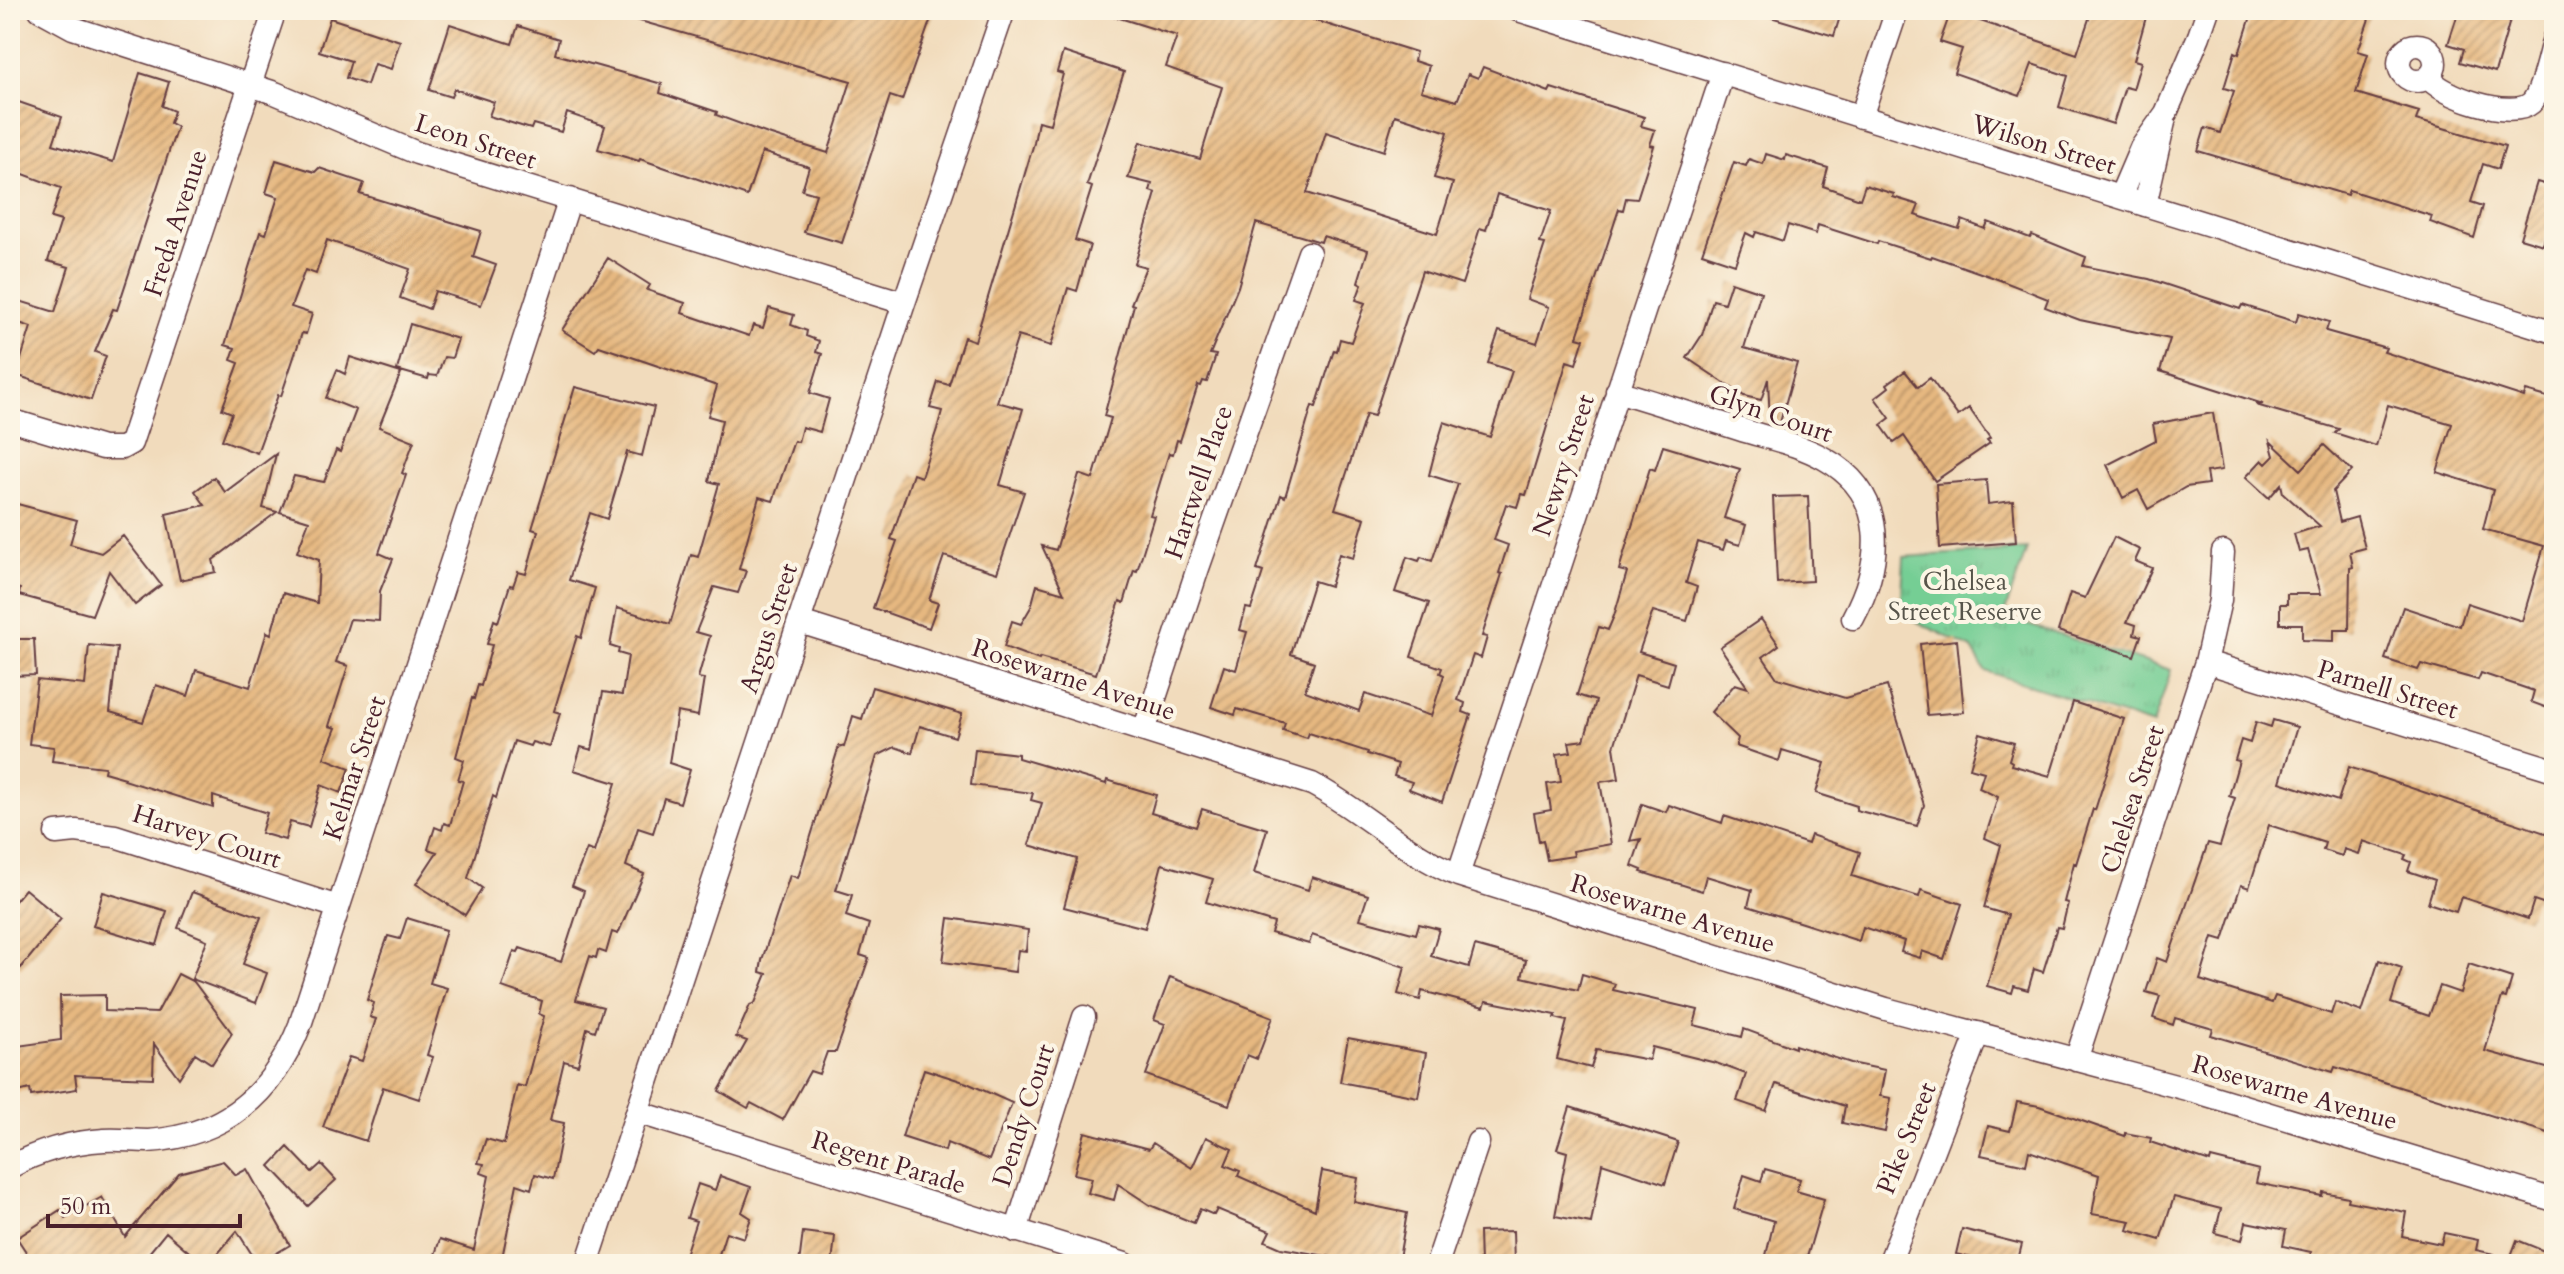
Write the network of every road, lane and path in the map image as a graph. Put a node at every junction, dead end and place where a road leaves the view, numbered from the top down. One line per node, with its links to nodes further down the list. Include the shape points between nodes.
1 (40, 10): 10 (street, Leon Street, via 73,28)
2 (275, 10): 10 (street, Freda Avenue)
3 (1004, 10): 17 (street, Argus Street)
4 (1518, 10): 8 (street, Wilson Street)
5 (1897, 10): 12 (street)
6 (2208, 10): 11 (street)
7 (2554, 38): 9 (street, via 2535,98 2517,110 2443,92)
8 (1723, 73): 12 (street, Wilson Street); 19 (street, Newry Street)
9 (2428, 77)
10 (250, 84): 14 (street, Leon Street, via 417,153); 20 (street, Freda Avenue, via 131,443 103,448)
11 (2166, 113): 13 (street, via 2141,148); 15 (street)
12 (1861, 117): 13 (street, Wilson Street)
13 (2120, 197): 15 (street, Wilson Street)
14 (570, 199): 17 (street, Leon Street); 29 (street, Kelmar Street)
15 (2145, 205): 18 (street, Wilson Street)
16 (1309, 253): 25 (street, Hartwell Place)
17 (904, 303): 23 (street, Argus Street)
18 (2554, 332)
19 (1617, 391): 22 (street, Glyn Court, via 1803,449 1839,467 1864,498 1875,539 1872,578); 28 (street, Newry Street)
20 (10, 420)
21 (2223, 552): 24 (street, Chelsea Street, via 2217,623)
22 (1853, 618)
23 (800, 622): 25 (street, Rosewarne Avenue); 33 (street, Argus Street)
24 (2206, 662): 26 (street, Parnell Street); 32 (street, Chelsea Street)
25 (1144, 731): 28 (street, Rosewarne Avenue, via 1312,784 1415,854)
26 (2554, 770)
27 (56, 833): 29 (street, Harvey Court, via 115,836)
28 (1458, 875): 31 (street, Rosewarne Avenue)
29 (338, 907): 35 (street, Kelmar Street, via 291,1047 281,1067 239,1111 212,1127 183,1135 76,1142)
30 (1084, 1017): 37 (street, Dendy Court)
31 (1978, 1033): 32 (street, Rosewarne Avenue); 41 (street, Pike Street)
32 (2076, 1060): 36 (street, Rosewarne Avenue, via 2285,1117)
33 (637, 1112): 37 (street, Regent Parade); 38 (street, Argus Street)
34 (1478, 1142): 40 (street)
35 (10, 1167)
36 (2554, 1200)
37 (1016, 1231): 39 (street, Regent Parade)
38 (587, 1264)
39 (1125, 1264)
40 (1437, 1264)
41 (1889, 1264)

